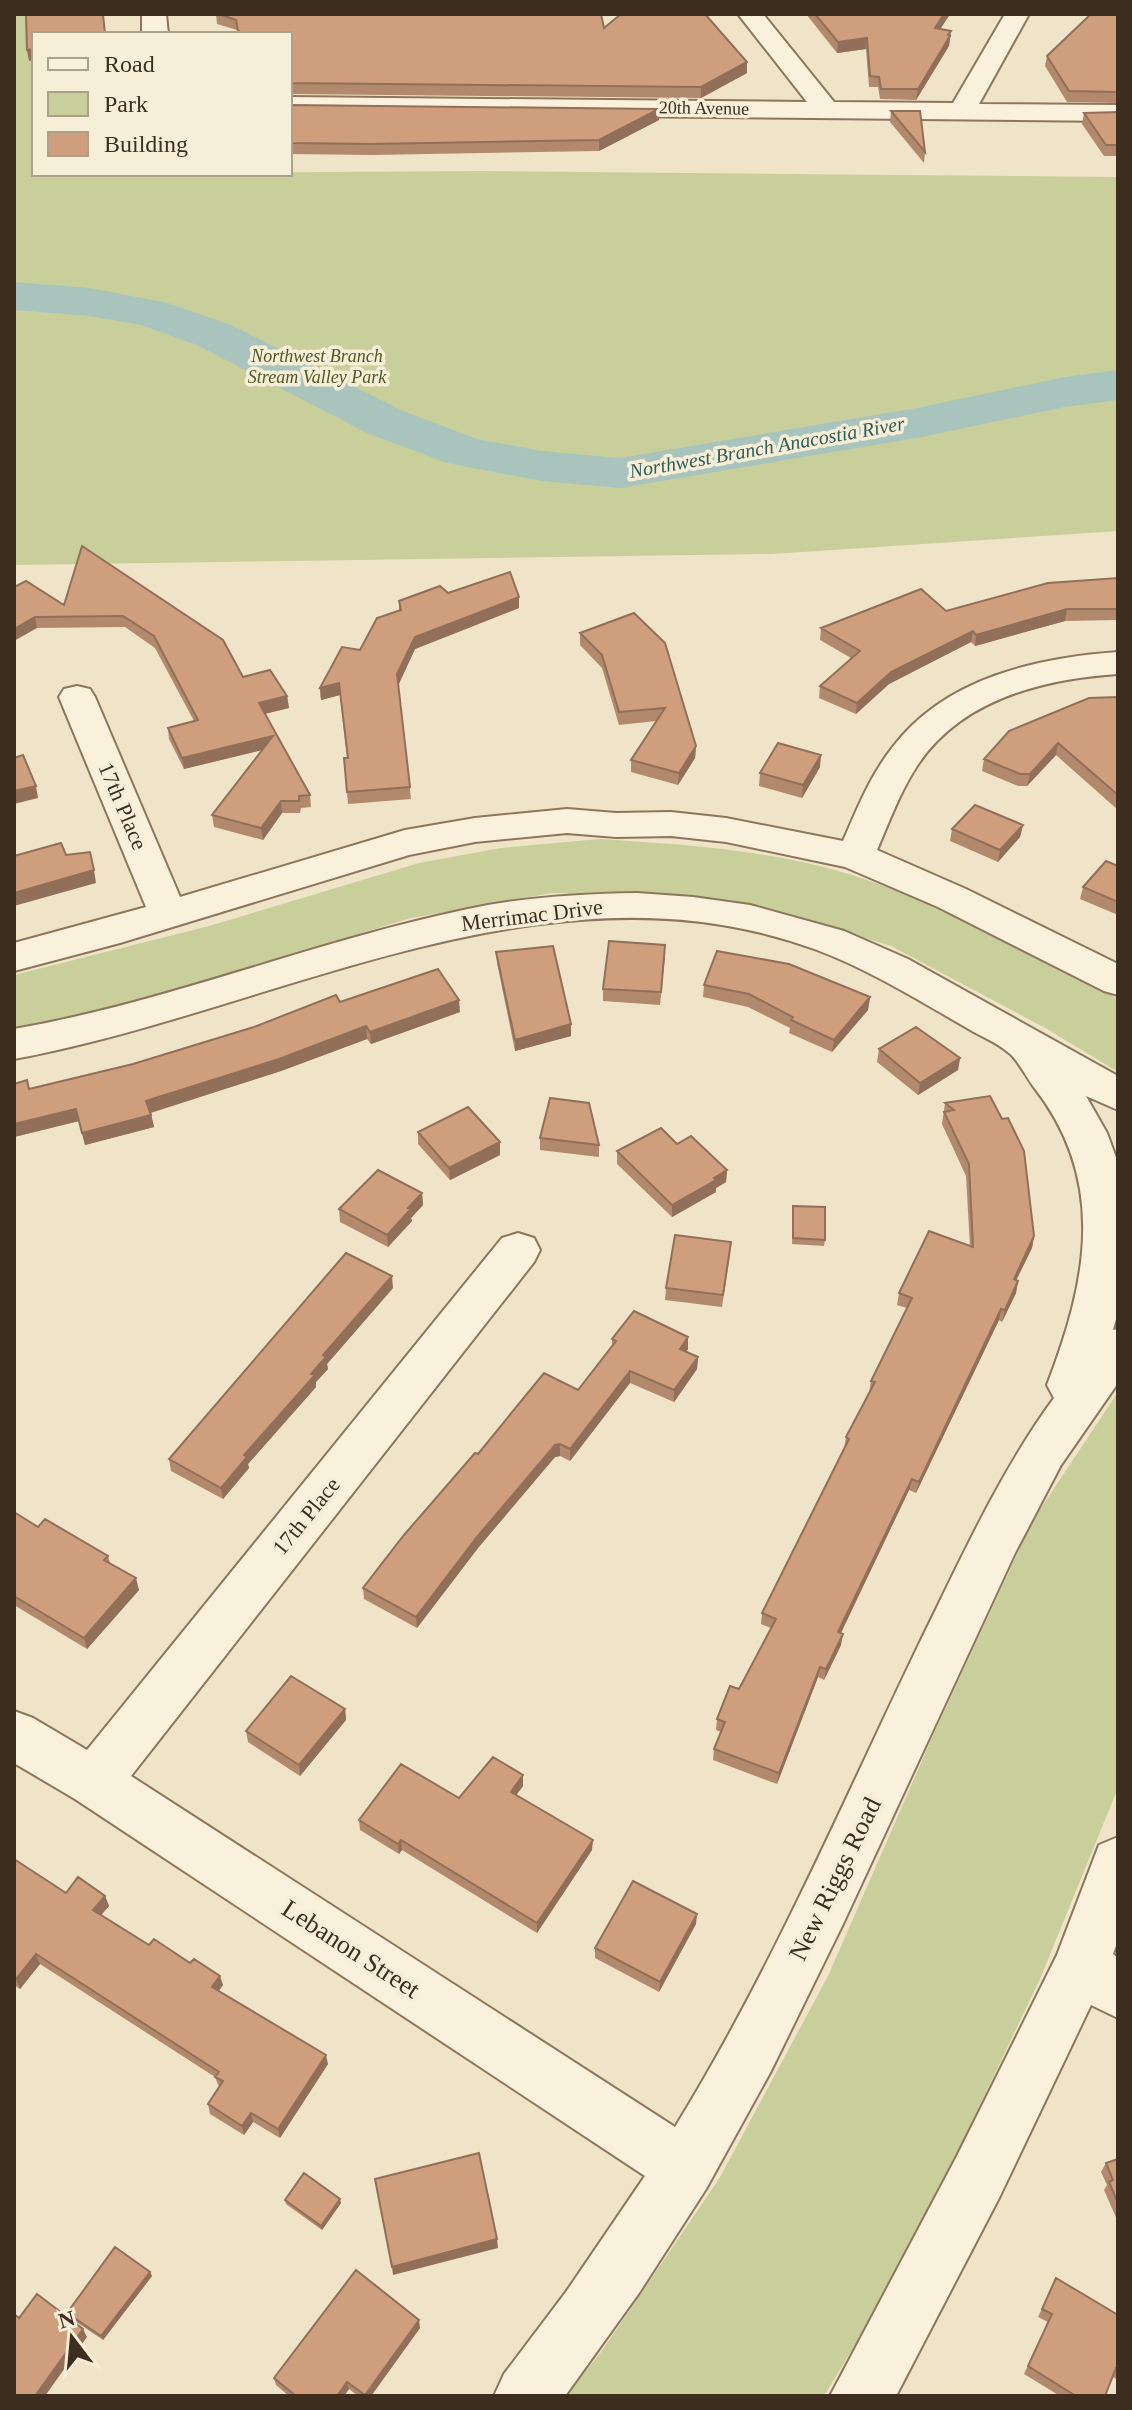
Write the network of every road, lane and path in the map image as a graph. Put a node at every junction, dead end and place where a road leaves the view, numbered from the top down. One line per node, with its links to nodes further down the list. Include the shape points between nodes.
1 (750, 14): 4 (street)
2 (1017, 14): 5 (street)
3 (292, 105): 4 (street, 20th Avenue)
4 (826, 109): 5 (street, 20th Avenue)
5 (962, 110): 6 (street, 20th Avenue)
6 (1118, 113)
7 (1118, 663): 9 (street, via 1016,679 943,718 906,754)
8 (77, 697): 10 (street, 17th Place)
9 (855, 856): 10 (street, via 671,824 521,824 383,849); 11 (street)
10 (168, 914): 12 (street)
11 (1070, 955): 13 (street); 14 (street)
12 (14, 957)
13 (1118, 972)
14 (1118, 981)
15 (1004, 1031): 16 (street, Merrimac Drive, via 915,981 810,933 713,911 587,904 406,936 87,1030); 17 (street, Merrimac Drive); 20 (street, via 1057,1083 1081,1123 1109,1213 1104,1287 1090,1339)
16 (14, 1044)
17 (1118, 1095)
18 (518, 1250): 22 (street, 17th Place)
19 (1118, 1347): 20 (street, New Riggs Road)
20 (1036, 1463): 25 (street, New Riggs Road, via 752,2050)
21 (14, 1735): 22 (street, Lebanon Street)
22 (94, 1782): 25 (street, Lebanon Street)
23 (1118, 1863): 24 (street)
24 (1100, 1978): 27 (street, via 978,2177)
25 (685, 2168): 26 (street, New Riggs Road)
26 (526, 2396)
27 (862, 2396)

